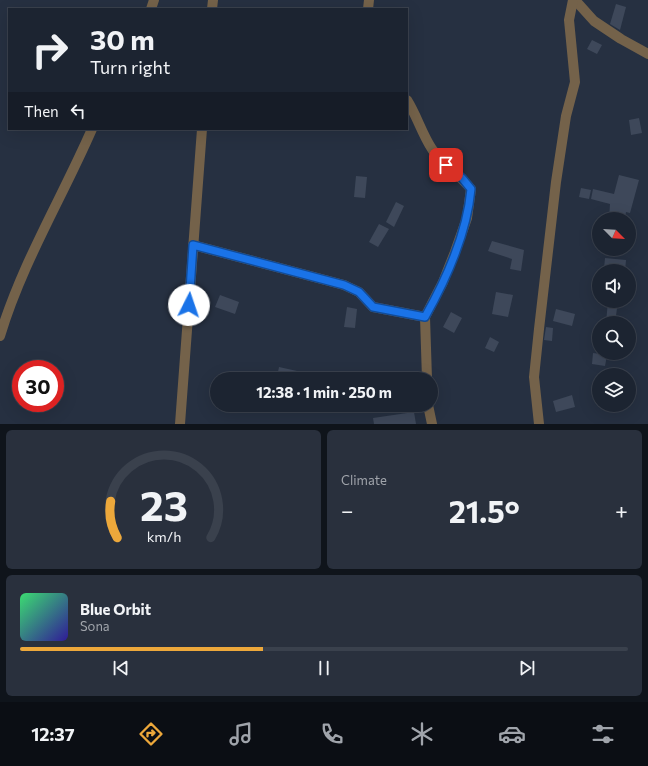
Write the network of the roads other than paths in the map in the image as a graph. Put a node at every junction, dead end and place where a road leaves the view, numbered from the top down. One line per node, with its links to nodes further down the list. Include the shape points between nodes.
1 (574, 0): 2 (street, via 594,21); 13 (street, via 569,20 575,82 566,116 556,182 534,377)
2 (648, 54)
3 (408, 102): 7 (street, via 432,150 471,189 467,218 455,252)
4 (92, 130): 8 (street, via 40,235)
5 (202, 130): 6 (street)
6 (193, 245): 7 (street, via 344,285 359,292 373,307); 11 (street)
7 (425, 317): 9 (street)
8 (0, 336)
9 (426, 372)
10 (429, 412): 12 (street)
11 (180, 424)
12 (432, 424)
13 (539, 424)

